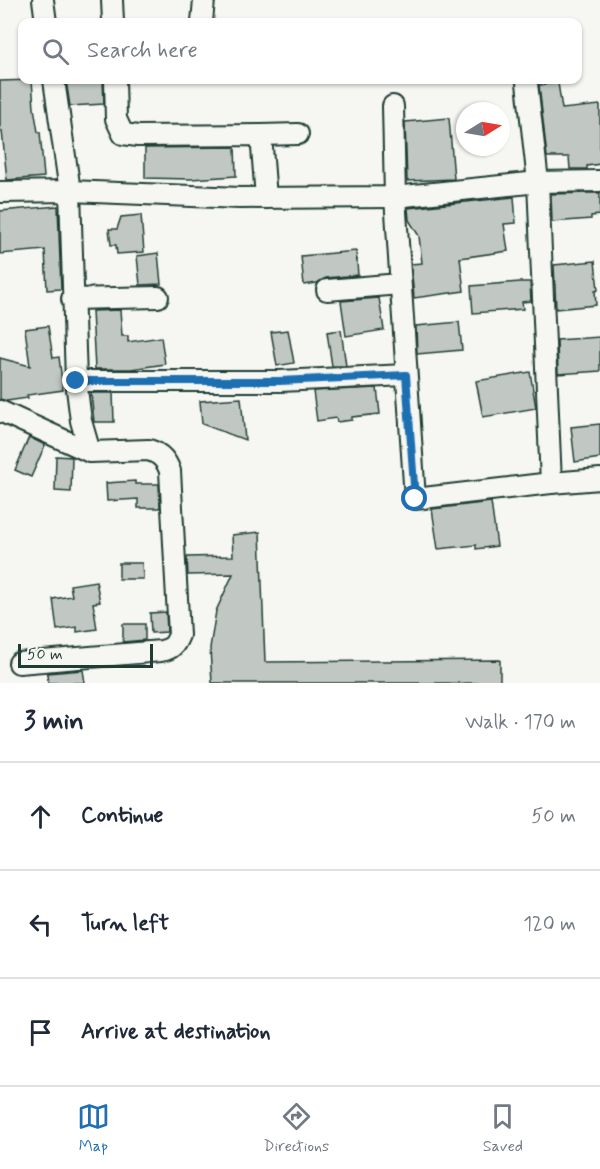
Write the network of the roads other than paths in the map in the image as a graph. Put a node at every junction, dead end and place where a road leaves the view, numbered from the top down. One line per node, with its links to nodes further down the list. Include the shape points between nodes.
1 (43, 0): 4 (street)
2 (112, 0): 5 (street)
3 (204, 0): 6 (street)
4 (45, 18)
5 (113, 18)
6 (202, 18)
7 (55, 84): 15 (street)
8 (115, 84): 12 (street, via 116,119 123,134)
9 (527, 84): 14 (street)
10 (393, 106): 17 (street)
11 (298, 134): 12 (street)
12 (261, 135): 18 (street)
13 (600, 181): 14 (street)
14 (538, 182): 17 (street); 28 (street)
15 (70, 191): 16 (street); 18 (street); 22 (street)
16 (0, 192)
17 (395, 197): 18 (street); 19 (street)
18 (266, 198)
19 (400, 284): 20 (street); 23 (street)
20 (327, 290)
21 (158, 297): 22 (street)
22 (72, 299): 24 (street)
23 (406, 375): 24 (street, via 280,381); 28 (street, via 415,499)
24 (76, 381): 26 (street)
25 (0, 411): 26 (street)
26 (90, 452): 29 (street, via 149,450 166,461 170,471 179,635 176,644 161,651)
27 (600, 479): 28 (street)
28 (551, 483)
29 (19, 663)

